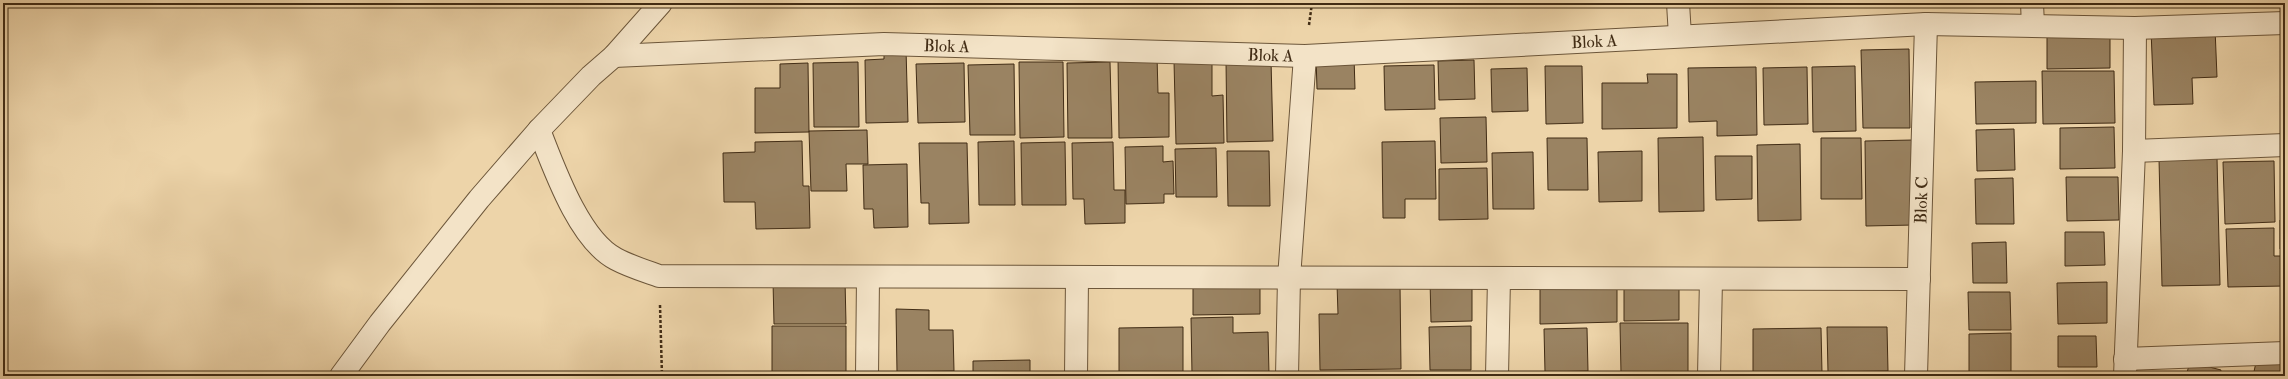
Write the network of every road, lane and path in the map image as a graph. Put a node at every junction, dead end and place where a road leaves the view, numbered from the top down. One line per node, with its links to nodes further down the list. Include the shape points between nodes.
1 (661, 3): 9 (street)
2 (1678, 3): 8 (street)
3 (2032, 3): 6 (street)
4 (2285, 23): 7 (street, Blok A)
5 (1926, 24): 6 (street, Blok A); 8 (street, Blok A); 20 (street, Blok C)
6 (2033, 26): 7 (street, Blok A)
7 (2135, 28): 13 (street)
8 (1680, 36): 10 (street, Blok A)
9 (614, 56): 10 (street, Blok A, via 884,44); 11 (street)
10 (1305, 56): 17 (street)
11 (539, 130): 14 (street, via 559,180 589,236 615,259); 23 (street, via 449,234)
12 (2285, 145): 13 (street)
13 (2134, 151): 22 (street)
14 (659, 276): 15 (street); 24 (path)
15 (868, 277): 16 (street); 25 (street)
16 (1077, 278): 17 (street); 26 (street)
17 (1289, 278): 18 (street); 27 (street)
18 (1499, 278): 19 (street); 28 (street)
19 (1711, 279): 20 (street); 29 (street)
20 (1919, 280): 30 (street, Blok C)
21 (2285, 352): 22 (street)
22 (2125, 368)
23 (341, 376)
24 (662, 376)
25 (867, 376)
26 (1076, 376)
27 (1287, 376)
28 (1496, 376)
29 (1709, 376)
30 (1916, 376)

